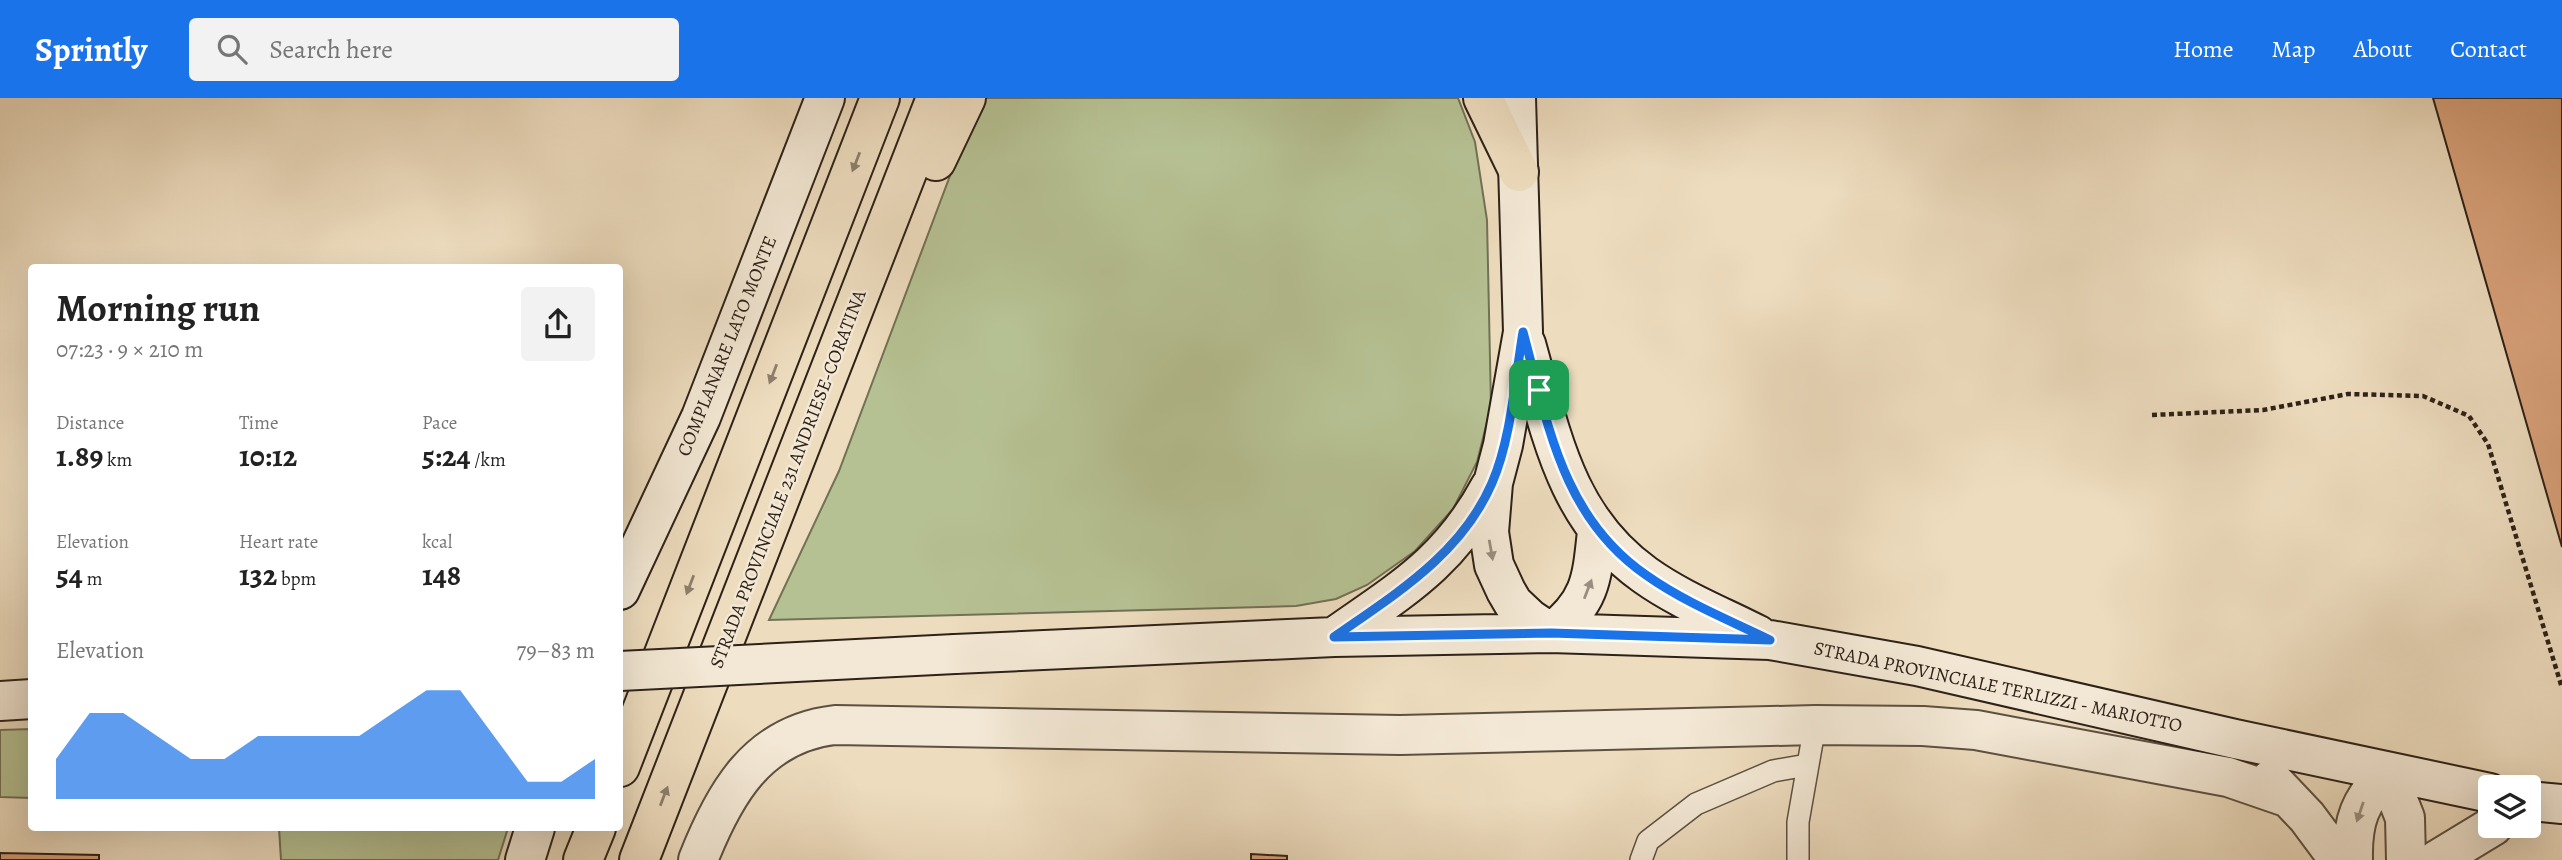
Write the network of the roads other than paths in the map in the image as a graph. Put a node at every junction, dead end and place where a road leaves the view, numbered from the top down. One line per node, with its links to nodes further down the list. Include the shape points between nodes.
1 (825, 98): 12 (street, COMPLANARE LATO MONTE, via 701,417)
2 (880, 98): 21 (highway, one-way to 21)
3 (936, 98): 9 (highway, STRADA PROVINCIALE 231 ANDRIESE-CORATINA)
4 (967, 98): 9 (highway)
5 (1483, 98): 7 (highway)
6 (1516, 98): 7 (street)
7 (1518, 172): 8 (street)
8 (1523, 332): 10 (street); 11 (street, via 1555,449)
9 (803, 441): 31 (highway, STRADA PROVINCIALE 231 ANDRIESE-CORATINA, one-way to 9)
10 (1493, 482): 13 (street, one-way to 13, via 1489,532 1494,565 1513,603); 14 (street, via 1442,557)
11 (1597, 531): 13 (street, one-way to 11, via 1585,597); 15 (street, via 1664,587)
12 (623, 584)
13 (1551, 633): 14 (street, STRADA PROVINCIALE TERLIZZI - MARIOTTO); 15 (street, STRADA PROVINCIALE TERLIZZI - MARIOTTO)
14 (1334, 637): 16 (street, STRADA PROVINCIALE TERLIZZI - MARIOTTO, bridge)
15 (1770, 640): 20 (street, STRADA PROVINCIALE TERLIZZI - MARIOTTO, via 1917,666)
16 (623, 671)
17 (28, 699): 18 (street)
18 (0, 701)
19 (1815, 724): 22 (lane); 25 (street, via 1976,730 2228,777); 32 (street, via 1400,735 835,725 797,734 750,767 723,803)
20 (2235, 739): 23 (street, STRADA PROVINCIALE TERLIZZI - MARIOTTO); 25 (street)
21 (623, 758)
22 (1807, 765): 33 (lane, via 1773,771 1696,804 1648,841); 34 (lane, via 1798,822)
23 (2387, 772): 24 (street, STRADA PROVINCIALE TERLIZZI - MARIOTTO); 36 (street, one-way to 36, via 2367,793 2357,815); 37 (street, via 2404,818)
24 (2478, 791)
25 (2289, 798): 35 (street)
26 (534, 831): 29 (street)
27 (595, 831): 30 (highway)
28 (2478, 835): 38 (street)
29 (525, 860)
30 (583, 860)
31 (639, 860)
32 (698, 860)
33 (1641, 860)
34 (1798, 860)
35 (2339, 860)
36 (2353, 860)
37 (2406, 860)
38 (2437, 860)

